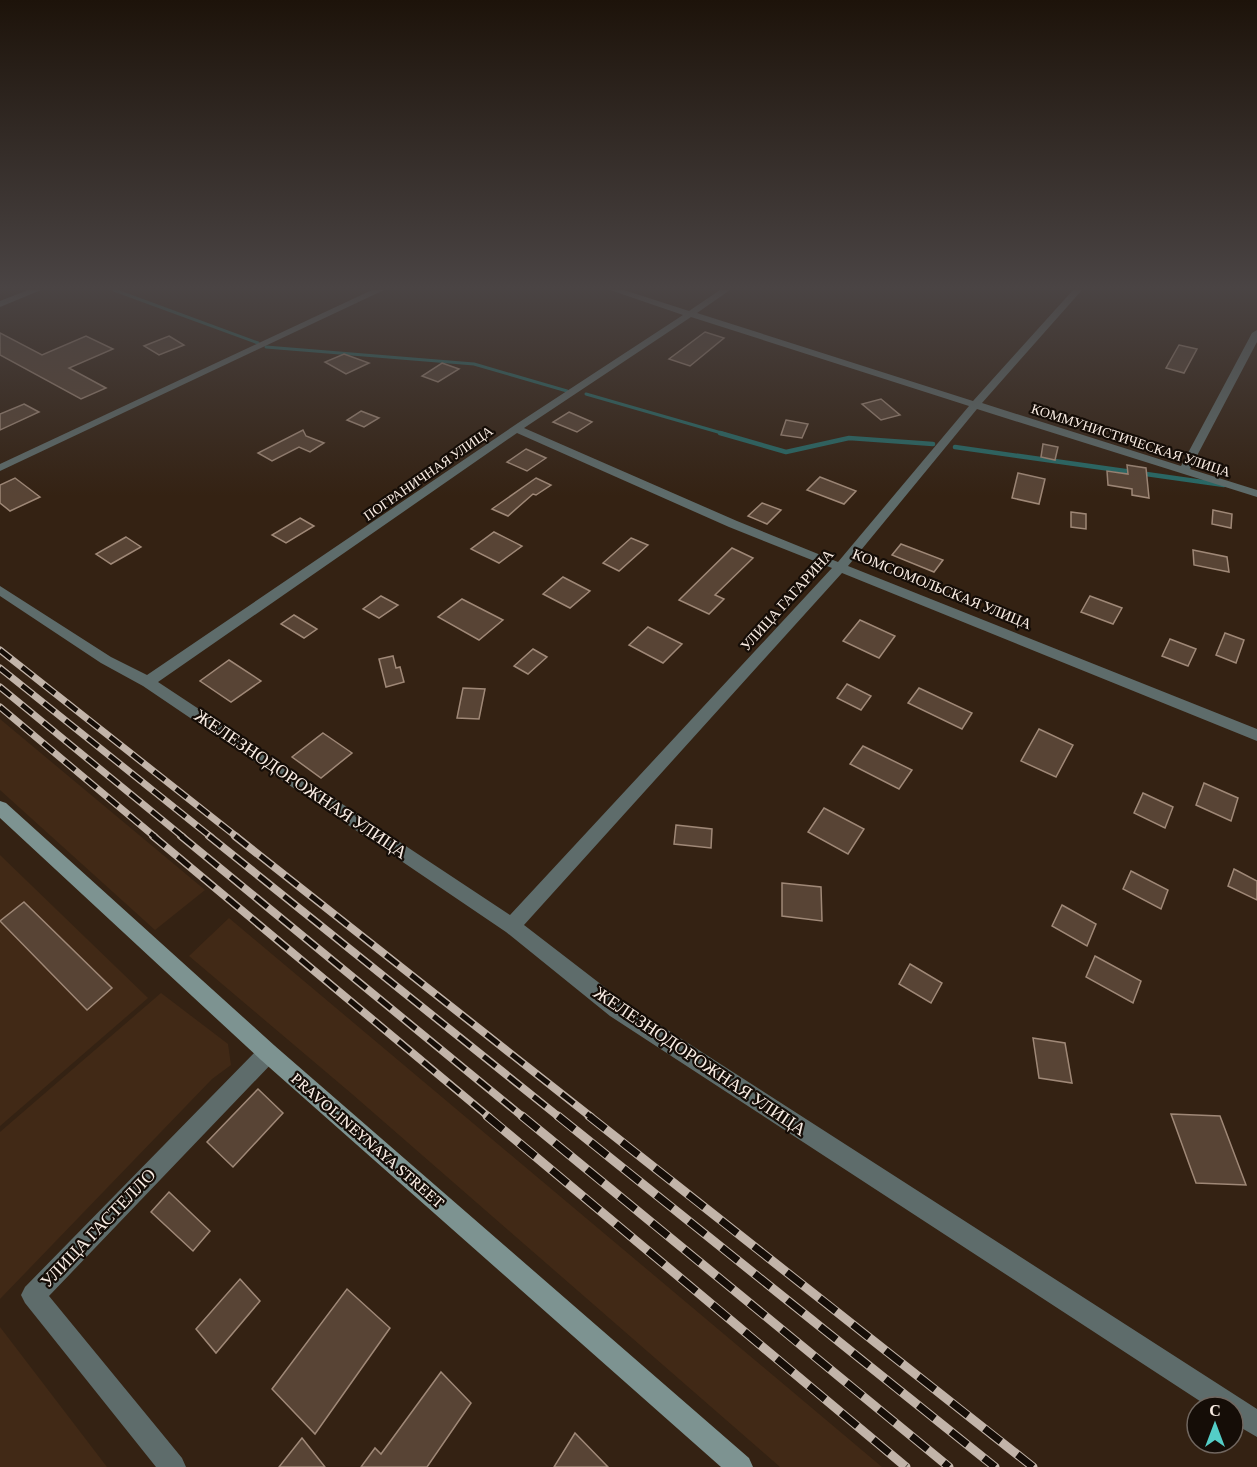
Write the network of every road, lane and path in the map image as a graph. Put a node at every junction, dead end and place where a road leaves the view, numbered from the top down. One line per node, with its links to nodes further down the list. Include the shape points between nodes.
1 (234, 358): 8 (street)
2 (623, 358): 7 (street, ПОГРАНИЧНАЯ УЛИЦА)
3 (827, 358): 6 (street, КОММУНИСТИЧЕСКАЯ УЛИЦА)
4 (1017, 358): 6 (street, УЛИЦА ГАГАРИНА)
5 (1244, 358): 9 (street)
6 (975, 405): 9 (street, КОММУНИСТИЧЕСКАЯ УЛИЦА); 11 (street, УЛИЦА ГАГАРИНА)
7 (517, 429): 11 (street, КОМСОМОЛЬСКАЯ УЛИЦА, via 733,524); 13 (street, ПОГРАНИЧНАЯ УЛИЦА)
8 (0, 468)
9 (1184, 471): 10 (street, КОММУНИСТИЧЕСКАЯ УЛИЦА)
10 (1257, 495)
11 (841, 566): 14 (street, КОМСОМОЛЬСКАЯ УЛИЦА); 16 (street, УЛИЦА ГАГАРИНА)
12 (0, 590): 13 (street, ЖЕЛЕЗНОДОРОЖНАЯ УЛИЦА, via 106,660)
13 (148, 682): 16 (street, ЖЕЛЕЗНОДОРОЖНАЯ УЛИЦА)
14 (1257, 735)
15 (0, 808): 17 (main road, PRAVOLINEYNAYA STREET)
16 (512, 926): 18 (street, ЖЕЛЕЗНОДОРОЖНАЯ УЛИЦА, via 617,1009)
17 (268, 1053): 19 (street, УЛИЦА ГАСТЕЛЛО, via 33,1295); 20 (main road, PRAVOLINEYNAYA STREET)
18 (1212, 1395)
19 (173, 1467)
20 (740, 1467)

